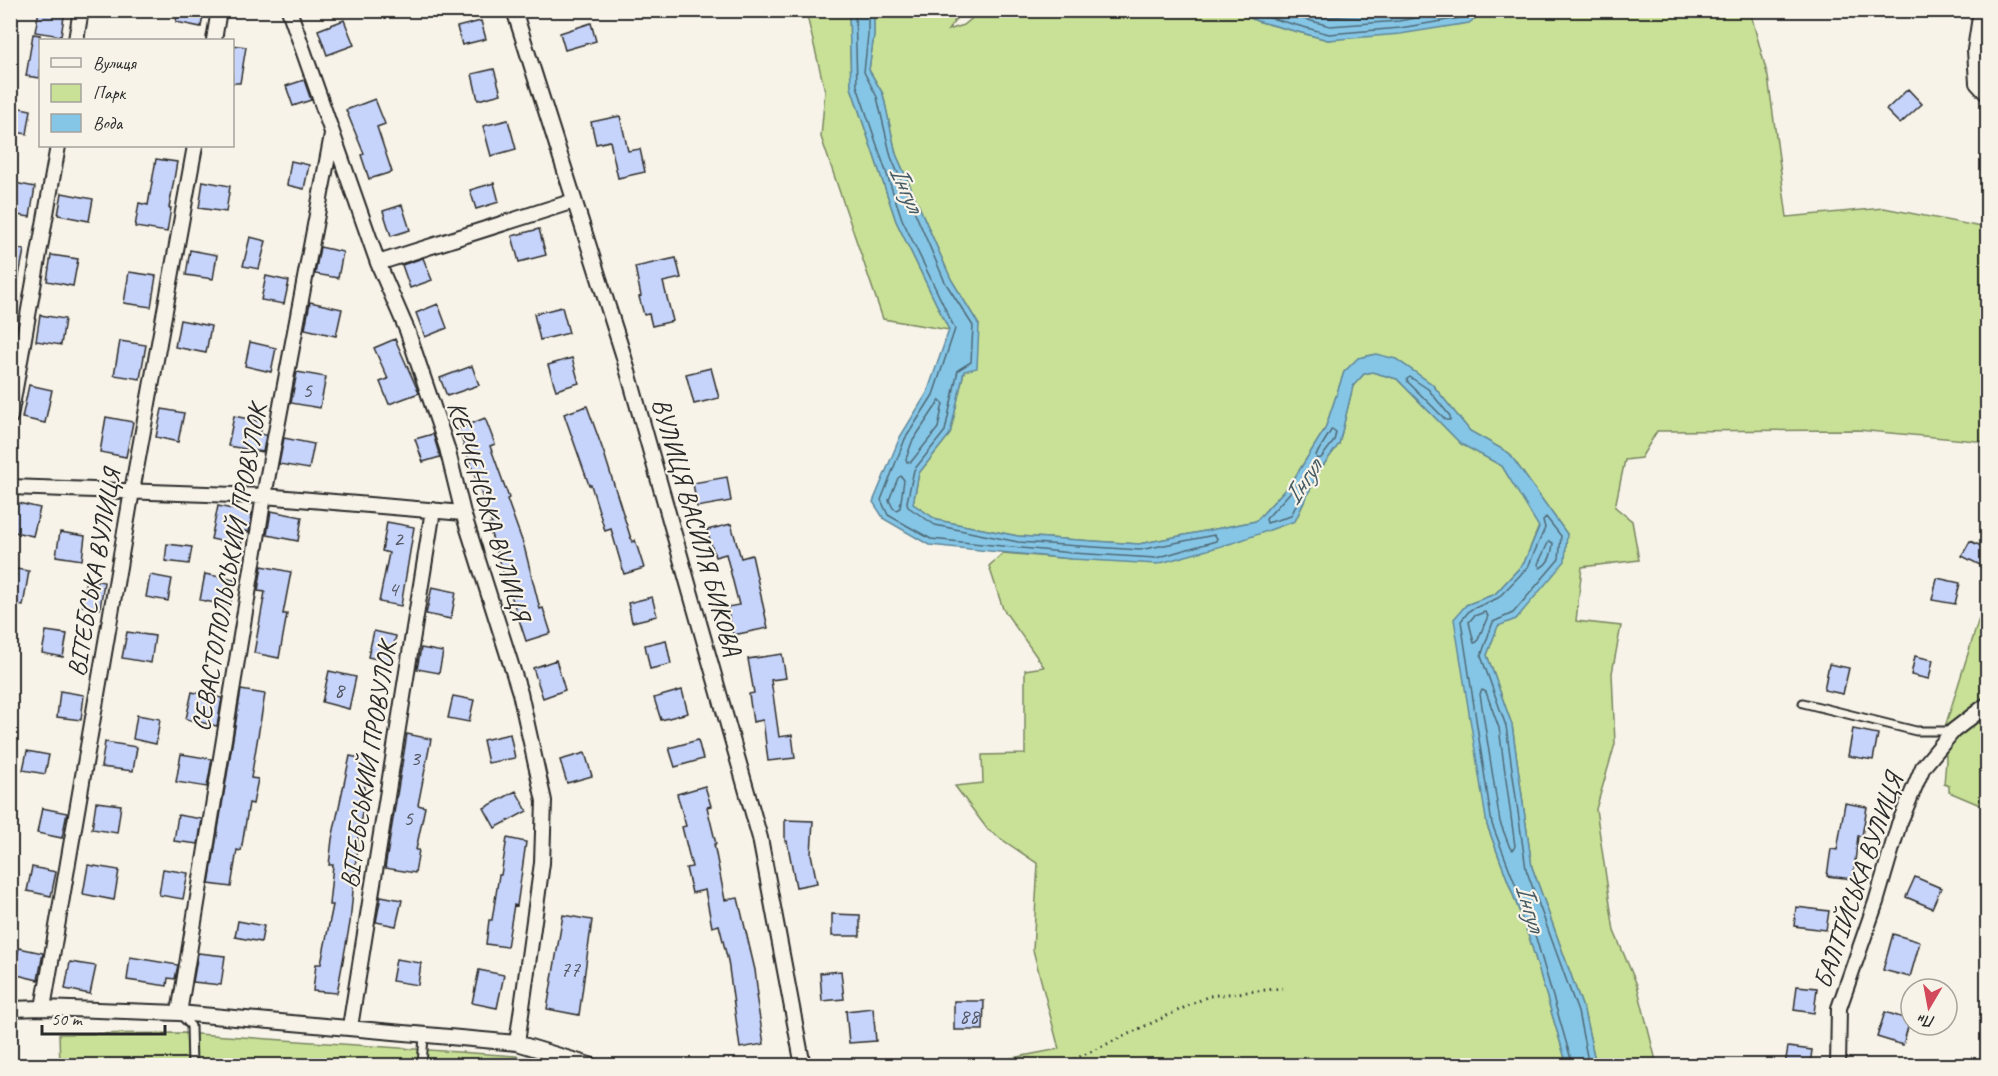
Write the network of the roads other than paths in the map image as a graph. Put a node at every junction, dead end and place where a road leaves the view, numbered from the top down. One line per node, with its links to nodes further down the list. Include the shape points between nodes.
1 (81, 10): 6 (street)
2 (219, 10): 7 (street)
3 (289, 10): 9 (street, КЕРЧЕНСЬКА ВУЛИЦЯ)
4 (514, 10): 12 (street, ВУЛИЦЯ ВАСИЛЯ БИКОВА)
5 (1981, 10): 8 (street, via 1975,50 1977,83)
6 (76, 39)
7 (214, 39)
8 (1988, 95)
9 (332, 133): 13 (street, КЕРЧЕНСЬКА ВУЛИЦЯ); 17 (street, СЕВАСТОПОЛЬСЬКИЙ ПРОВУЛОК)
10 (58, 147): 14 (street)
11 (195, 147): 16 (street, ВІТЕБСЬКА ВУЛИЦЯ)
12 (574, 201): 13 (street); 32 (street, ВУЛИЦЯ ВАСИЛЯ БИКОВА, via 623,354 760,837)
13 (378, 263): 19 (street, КЕРЧЕНСЬКА ВУЛИЦЯ, via 447,448)
14 (10, 417)
15 (10, 487): 16 (street)
16 (132, 490): 17 (street); 23 (street, ВІТЕБСЬКА ВУЛИЦЯ)
17 (264, 496): 18 (street); 25 (street, СЕВАСТОПОЛЬСЬКИЙ ПРОВУЛОК)
18 (433, 510): 19 (street); 26 (street, ВІТЕБСЬКИЙ ПРОВУЛОК)
19 (463, 513): 28 (street, КЕРЧЕНСЬКА ВУЛИЦЯ, via 520,693 544,801 542,863)
20 (1803, 702): 22 (lane, via 1916,731)
21 (1988, 704): 22 (street, БАЛТІЙСЬКА ВУЛИЦЯ)
22 (1953, 731): 33 (street, БАЛТІЙСЬКА ВУЛИЦЯ, via 1923,767 1899,824 1839,1008)
23 (44, 1008): 24 (street); 25 (street)
24 (10, 1009)
25 (179, 1013): 26 (street); 29 (lane, via 191,1026)
26 (350, 1027): 27 (street)
27 (424, 1035): 28 (street); 30 (lane)
28 (517, 1043): 31 (street)
29 (192, 1065)
30 (422, 1065)
31 (593, 1065)
32 (803, 1065)
33 (1838, 1065)

